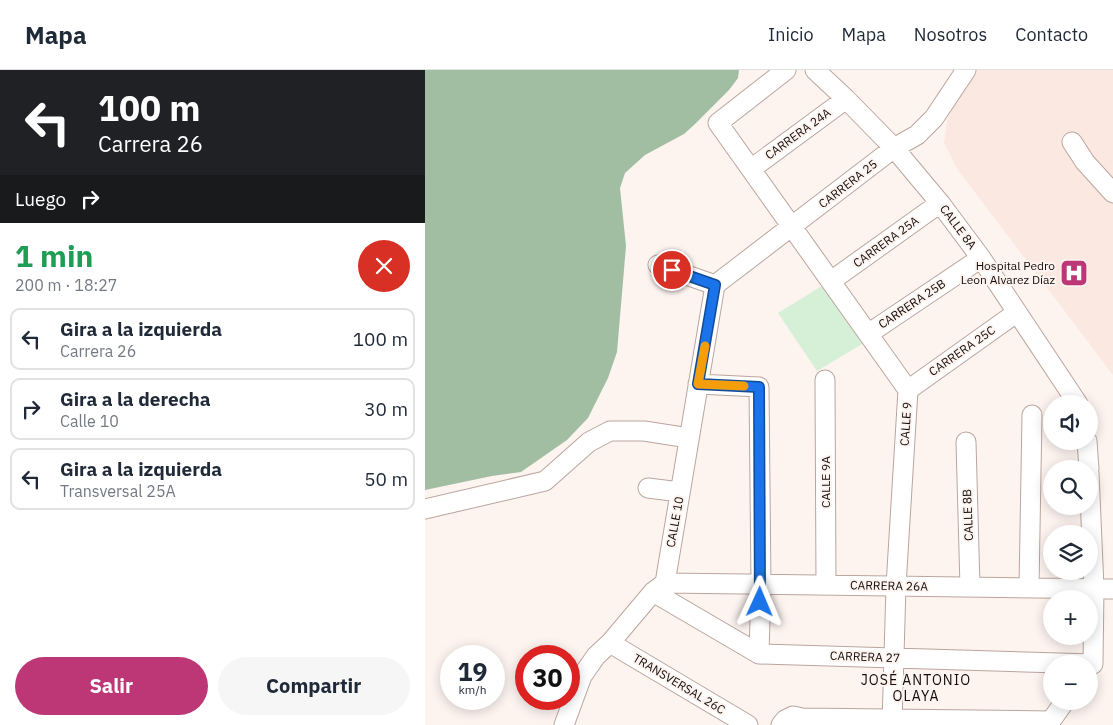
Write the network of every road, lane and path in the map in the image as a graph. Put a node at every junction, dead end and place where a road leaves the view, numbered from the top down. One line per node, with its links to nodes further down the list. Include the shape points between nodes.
1 (786, 70): 7 (street, CALLE 9, via 718,124)
2 (815, 70): 4 (street, CALLE 8A)
3 (966, 70): 6 (street, CARRERA 25, via 934,118 917,134)
4 (846, 99): 6 (street, CALLE 8A); 7 (street, CARRERA 24A)
5 (1072, 142): 8 (street)
6 (894, 148): 9 (street, CALLE 8A); 10 (street, CARRERA 25)
7 (751, 169): 10 (street, CALLE 9)
8 (1113, 193)
9 (940, 203): 11 (street, CALLE 8A); 13 (street, CARRERA 25A)
10 (793, 228): 13 (street, CALLE 9); 14 (street, CARRERA 25)
11 (981, 258): 15 (street, CALLE 8A); 16 (street, CARRERA 25B)
12 (658, 265): 14 (street)
13 (831, 281): 16 (street, CALLE 9)
14 (715, 285): 18 (street, CALLE 10)
15 (1016, 312): 19 (street, CARRERA 25C); 20 (street, CALLE 8A)
16 (869, 334): 19 (street, CALLE 9)
17 (825, 380): 29 (street, CALLE 9A)
18 (698, 384): 22 (street, CALLE 10); 28 (street, via 759,387)
19 (908, 390): 30 (street, CALLE 9)
20 (1072, 395)
21 (1032, 415): 33 (street)
22 (689, 438): 25 (street, CALLE 10); 26 (street, via 644,431 610,431 589,442 545,481)
23 (966, 442): 31 (street, CALLE 8B)
24 (647, 488): 25 (street)
25 (680, 492): 32 (street, CALLE 10)
26 (425, 509)
27 (1091, 515): 34 (street)
28 (761, 584): 29 (street, CARRERA 26A); 32 (street, CARRERA 26A); 37 (street)
29 (826, 585): 30 (street, CARRERA 26A)
30 (896, 586): 31 (street, CARRERA 26A); 39 (street, CALLE 9)
31 (970, 587): 33 (street, CARRERA 26A)
32 (659, 588): 36 (street); 37 (street, CARRERA 27)
33 (1029, 588): 34 (street, CARRERA 26A)
34 (1094, 588): 35 (street, CARRERA 26A); 38 (street)
35 (1113, 589)
36 (610, 643): 44 (street, via 582,676); 45 (street, TRANSVERSAL 26C)
37 (759, 654): 39 (street, CARRERA 27)
38 (1091, 655)
39 (894, 658): 40 (street, CARRERA 27); 42 (street, CALLE 9)
40 (1043, 664)
41 (1059, 710): 43 (street)
42 (892, 722): 43 (street); 46 (street, via 793,716)
43 (1050, 723)
44 (564, 725)
45 (748, 725)
46 (781, 725)

